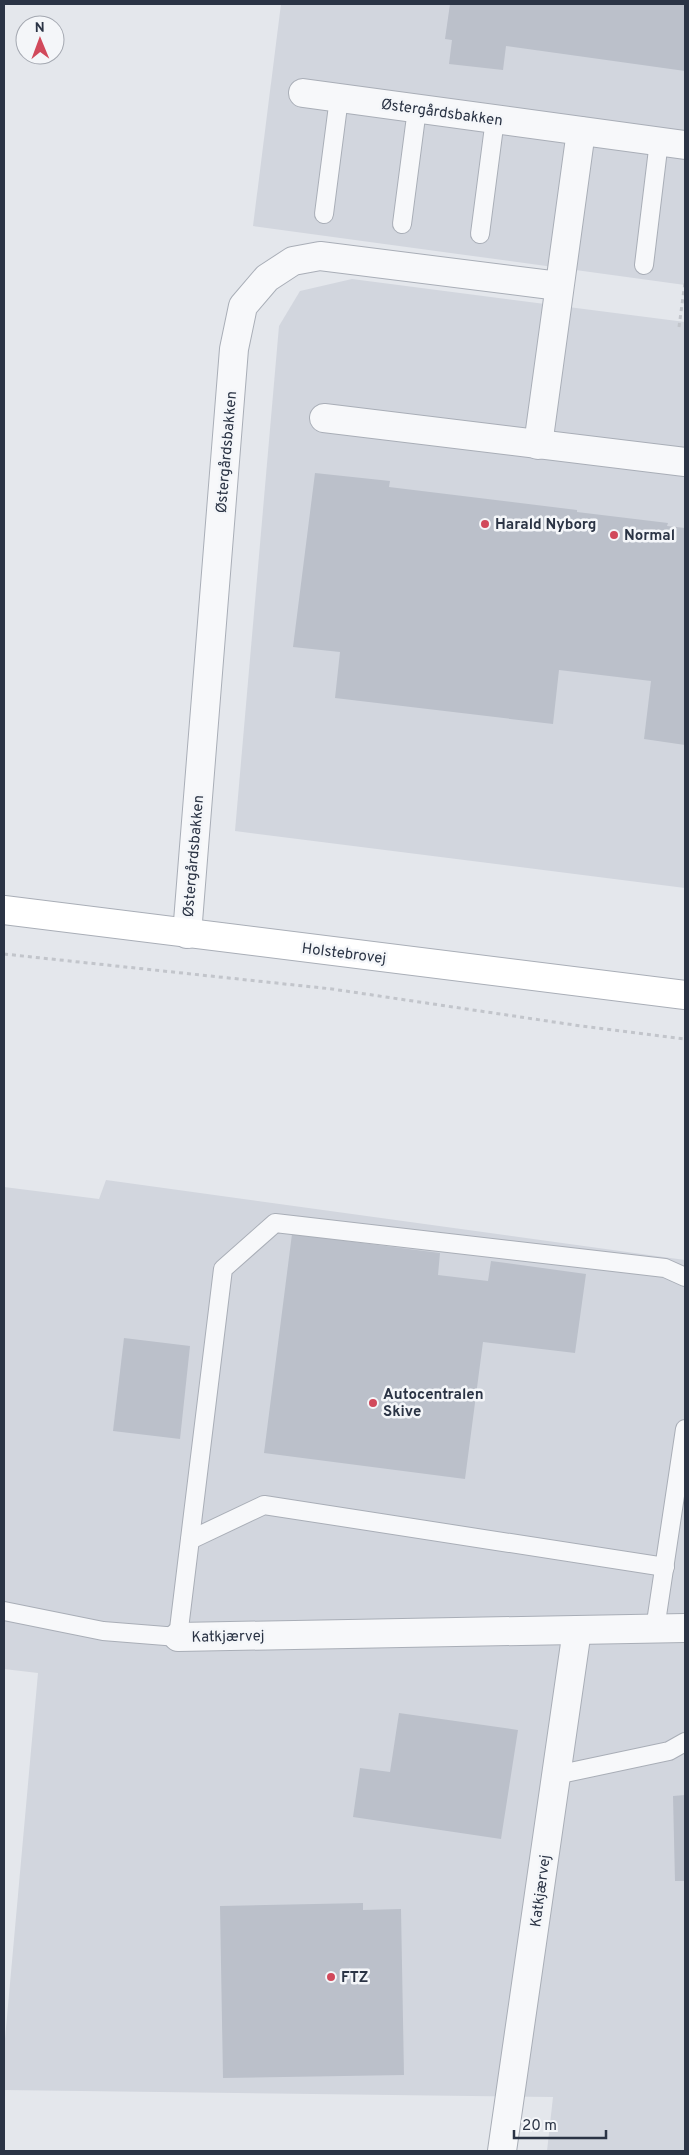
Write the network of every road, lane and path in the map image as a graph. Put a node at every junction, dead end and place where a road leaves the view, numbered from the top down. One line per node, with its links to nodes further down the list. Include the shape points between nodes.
1 (303, 93): 2 (street, Østergårdsbakken)
2 (339, 98): 3 (street, Østergårdsbakken); 7 (lane)
3 (417, 109): 4 (street, Østergårdsbakken); 8 (lane)
4 (495, 119): 5 (street, Østergårdsbakken); 9 (lane)
5 (581, 131): 6 (street, Østergårdsbakken); 12 (street)
6 (672, 143): 10 (lane)
7 (324, 214)
8 (402, 224)
9 (480, 234)
10 (644, 265)
11 (685, 282): 13 (path)
12 (559, 286): 15 (street); 18 (street, Østergårdsbakken, via 320,256 293,261 267,278 244,306 234,350)
13 (679, 327)
14 (324, 418): 15 (street)
15 (538, 445): 16 (street)
16 (685, 462)
17 (4, 910): 18 (main road, Holstebrovej)
18 (187, 934): 20 (main road, Holstebrovej)
19 (4, 954): 21 (path, via 332,989)
20 (685, 994)
21 (685, 1039)
22 (685, 1277): 24 (lane, via 665,1268 274,1224 223,1269)
23 (685, 1429): 25 (lane)
24 (190, 1540): 25 (lane, via 264,1505); 30 (lane)
25 (665, 1567): 28 (lane)
26 (4, 1611): 30 (lane, via 102,1631)
27 (685, 1628): 28 (street, Katkjærvej)
28 (656, 1629): 29 (street, Katkjærvej)
29 (577, 1630): 30 (street, Katkjærvej); 32 (street, Katkjærvej)
30 (178, 1637)
31 (685, 1742): 32 (lane, via 669,1751)
32 (556, 1776): 33 (street, Katkjærvej)
33 (502, 2151)

